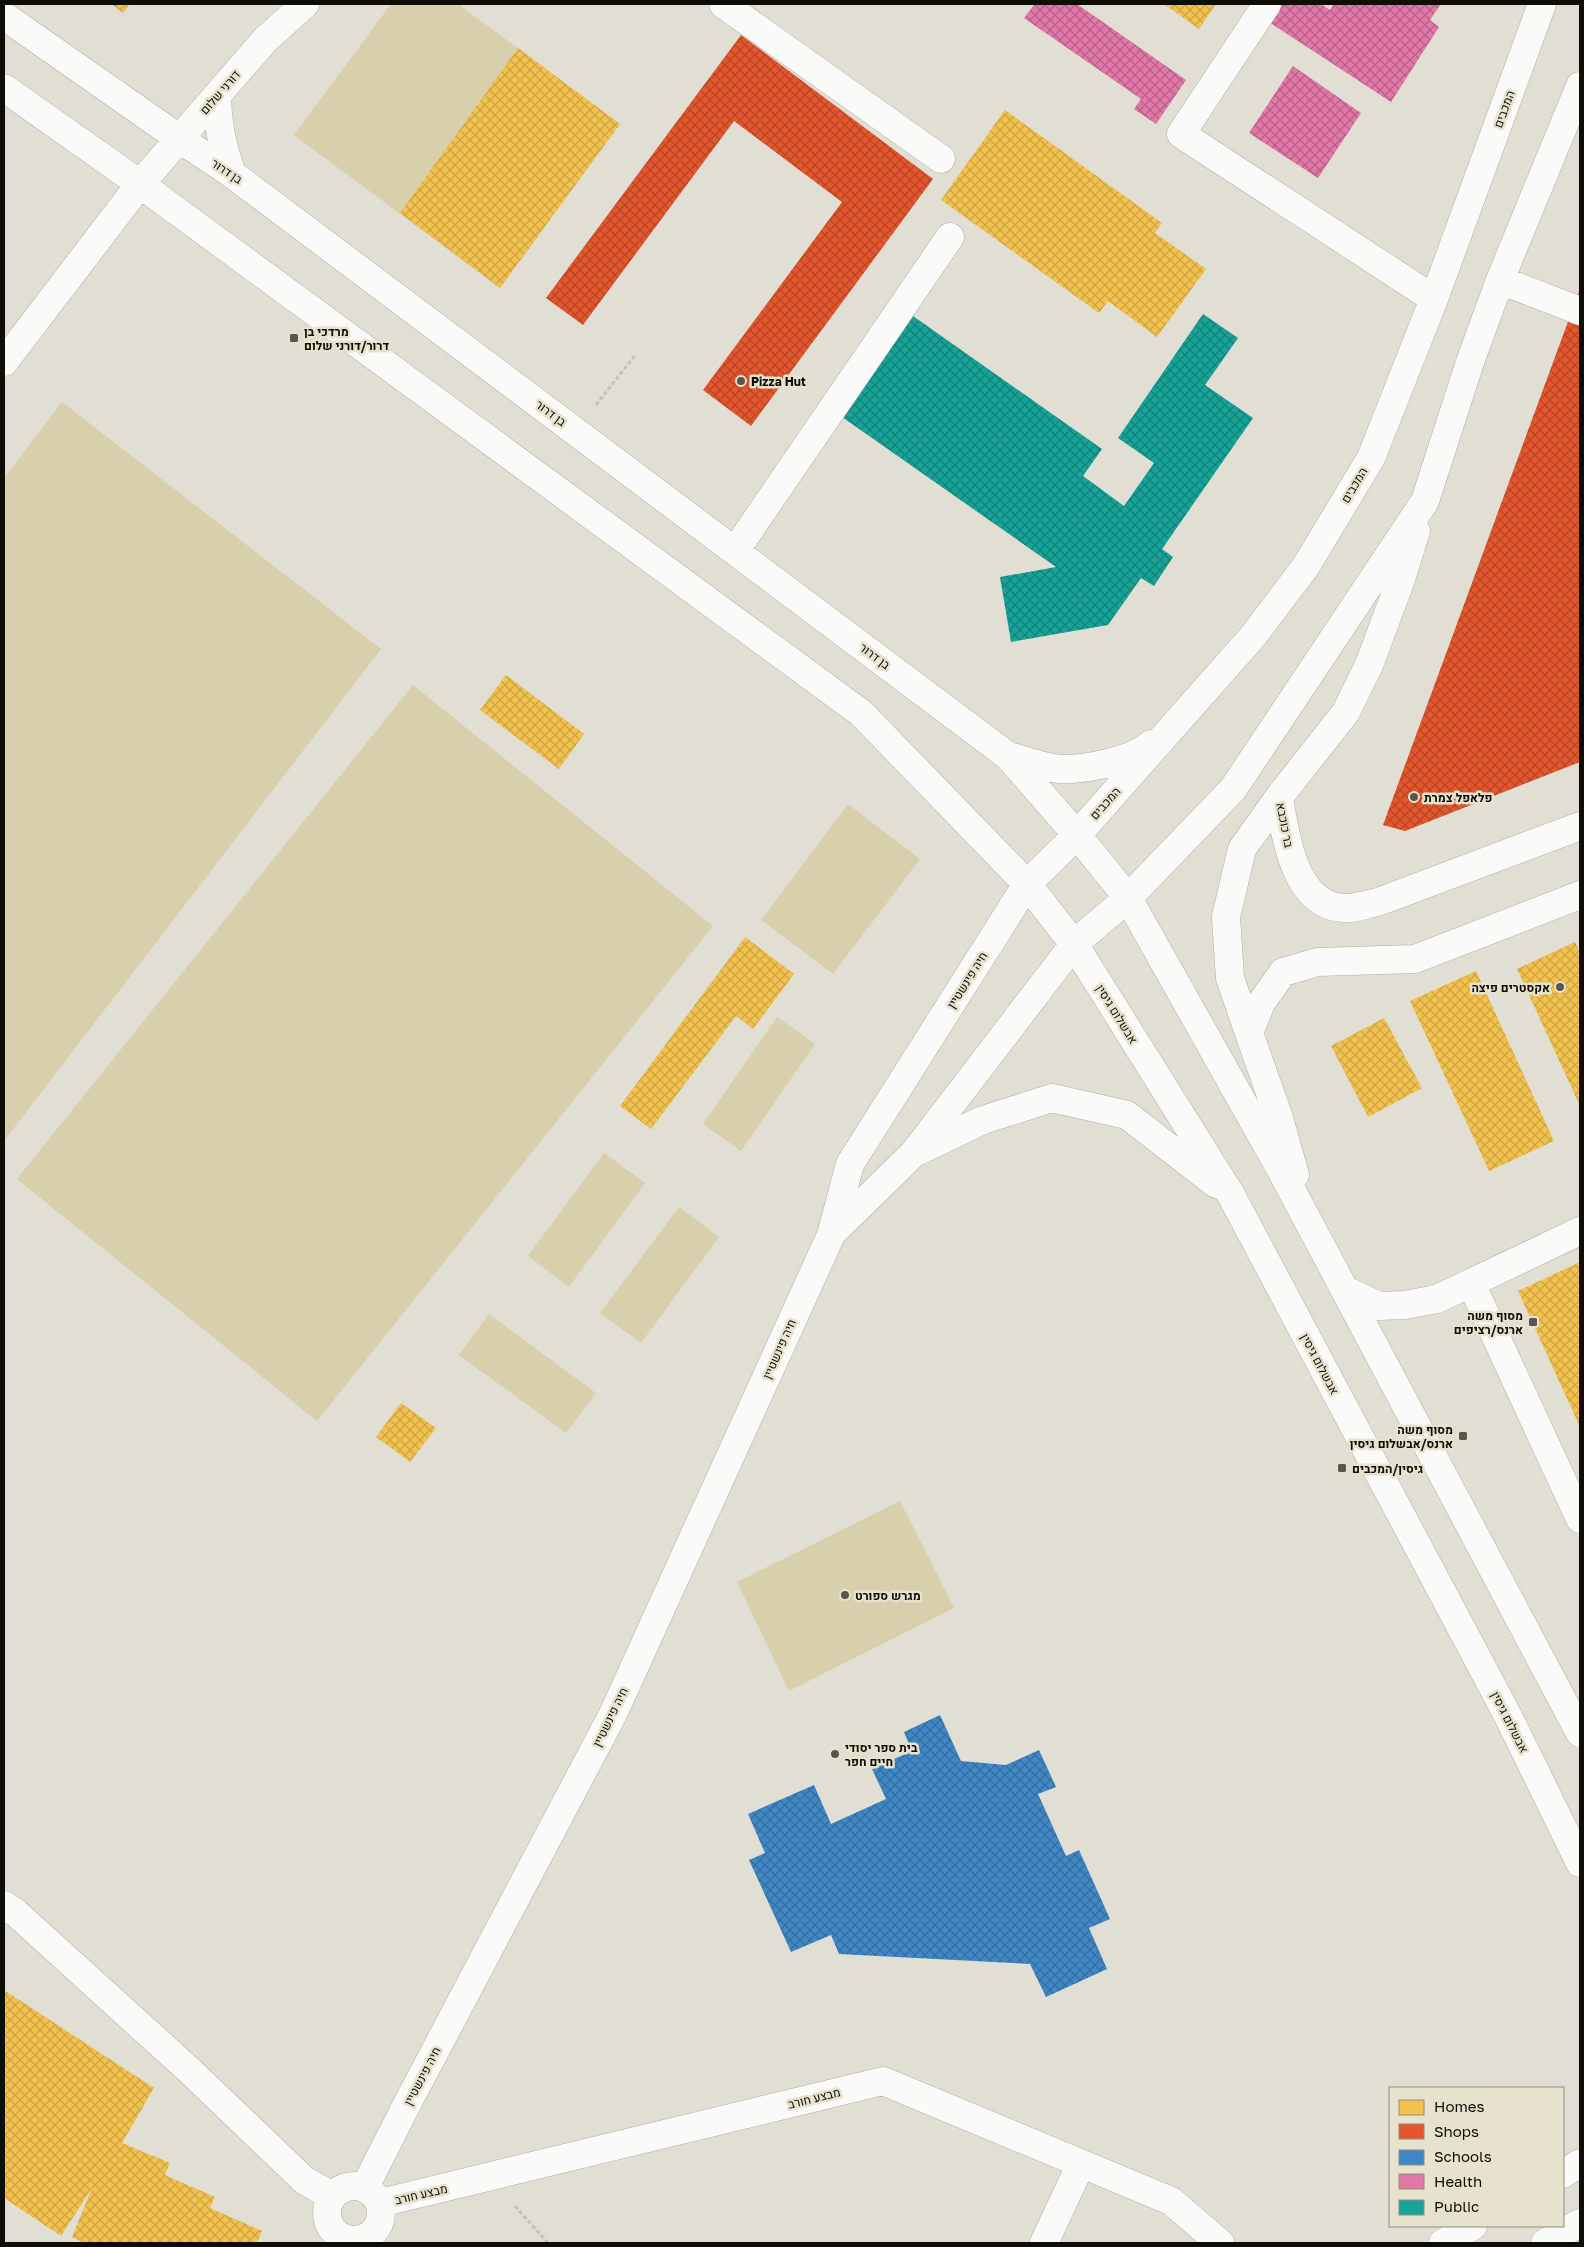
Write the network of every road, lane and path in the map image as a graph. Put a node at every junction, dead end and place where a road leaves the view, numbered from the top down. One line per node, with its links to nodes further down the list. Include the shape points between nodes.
1 (304, 4): 8 (street, דורני שלום, via 266,39)
2 (723, 4): 10 (street)
3 (1267, 4): 15 (street, via 1181,134)
4 (1542, 4): 15 (street, המכבים)
5 (4, 16): 9 (street, בן דרור)
6 (1580, 86): 14 (street)
7 (4, 88): 12 (street)
8 (217, 96): 9 (street, דורני שלום); 11 (street, via 223,148)
9 (180, 139): 11 (street, בן דרור); 12 (street, דורני שלום)
10 (941, 159)
11 (232, 174): 19 (street, בן דרור)
12 (140, 184): 18 (street, דורני שלום); 27 (street, via 861,713)
13 (950, 237): 21 (street)
14 (1500, 280): 16 (street); 20 (street)
15 (1434, 299): 22 (street, המכבים, via 1371,458 1306,566 1254,635)
16 (1580, 311)
17 (636, 354): 19 (path)
18 (4, 362)
19 (576, 431): 21 (street, בן דרור)
20 (1425, 501): 24 (street, בר כוכבא, via 1369,666 1346,712); 29 (street, via 1233,789)
21 (735, 551): 23 (street, בן דרור)
22 (1197, 700): 23 (street, via 1144,751 1100,765 1061,769); 26 (street, המכבים)
23 (1008, 756): 26 (street, בן דרור)
24 (1279, 797): 25 (street, בר כוכבא, via 1286,843 1303,884 1321,901 1343,908 1378,902); 31 (street, via 1242,849 1226,917 1230,978)
25 (1580, 826)
26 (1077, 835): 27 (street, המכבים); 29 (street)
27 (1027, 884): 30 (street, אבשלום גיסין); 36 (street, חיה פינשטיין, via 850,1164)
28 (1580, 895): 31 (street, via 1415,959 1318,962 1284,972 1261,1003)
29 (1128, 898): 30 (street); 34 (street)
30 (1074, 944): 32 (street, חיה פינשטיין); 33 (street, אבשלום גיסין)
31 (1249, 1033): 34 (street, via 1279,1118)
32 (914, 1153): 33 (street, via 983,1120 1052,1098 1127,1115); 36 (street, חיה פינשטיין)
33 (1231, 1195): 41 (street, אבשלום גיסין, via 1508,1716)
34 (1309, 1222): 38 (street)
35 (1580, 1231): 37 (street)
36 (831, 1235): 45 (street, חיה פינשטיין, via 613,1714 406,2106)
37 (1471, 1283): 38 (street, via 1437,1299 1405,1305 1379,1306); 39 (street)
38 (1345, 1290): 40 (street)
39 (1580, 1519)
40 (1580, 1733)
41 (1580, 1863)
42 (4, 1905): 46 (street, via 189,2070 304,2180)
43 (1081, 2164): 44 (street, מבצע חורב, via 883,2080); 51 (street); 52 (street, מבצע חורב, via 1171,2201)
44 (490, 2178): 45 (street, מבצע חורב); 50 (path)
45 (372, 2195): 46 (street, via 356,2185 347,2186); 49 (street, via 382,2213 380,2222 368,2236)
46 (332, 2196): 49 (street, via 327,2214)
47 (1580, 2223): 54 (street)
48 (1471, 2227): 53 (street)
49 (340, 2240)
50 (548, 2243)
51 (1044, 2243)
52 (1220, 2243)
53 (1443, 2243)
54 (1544, 2243)

